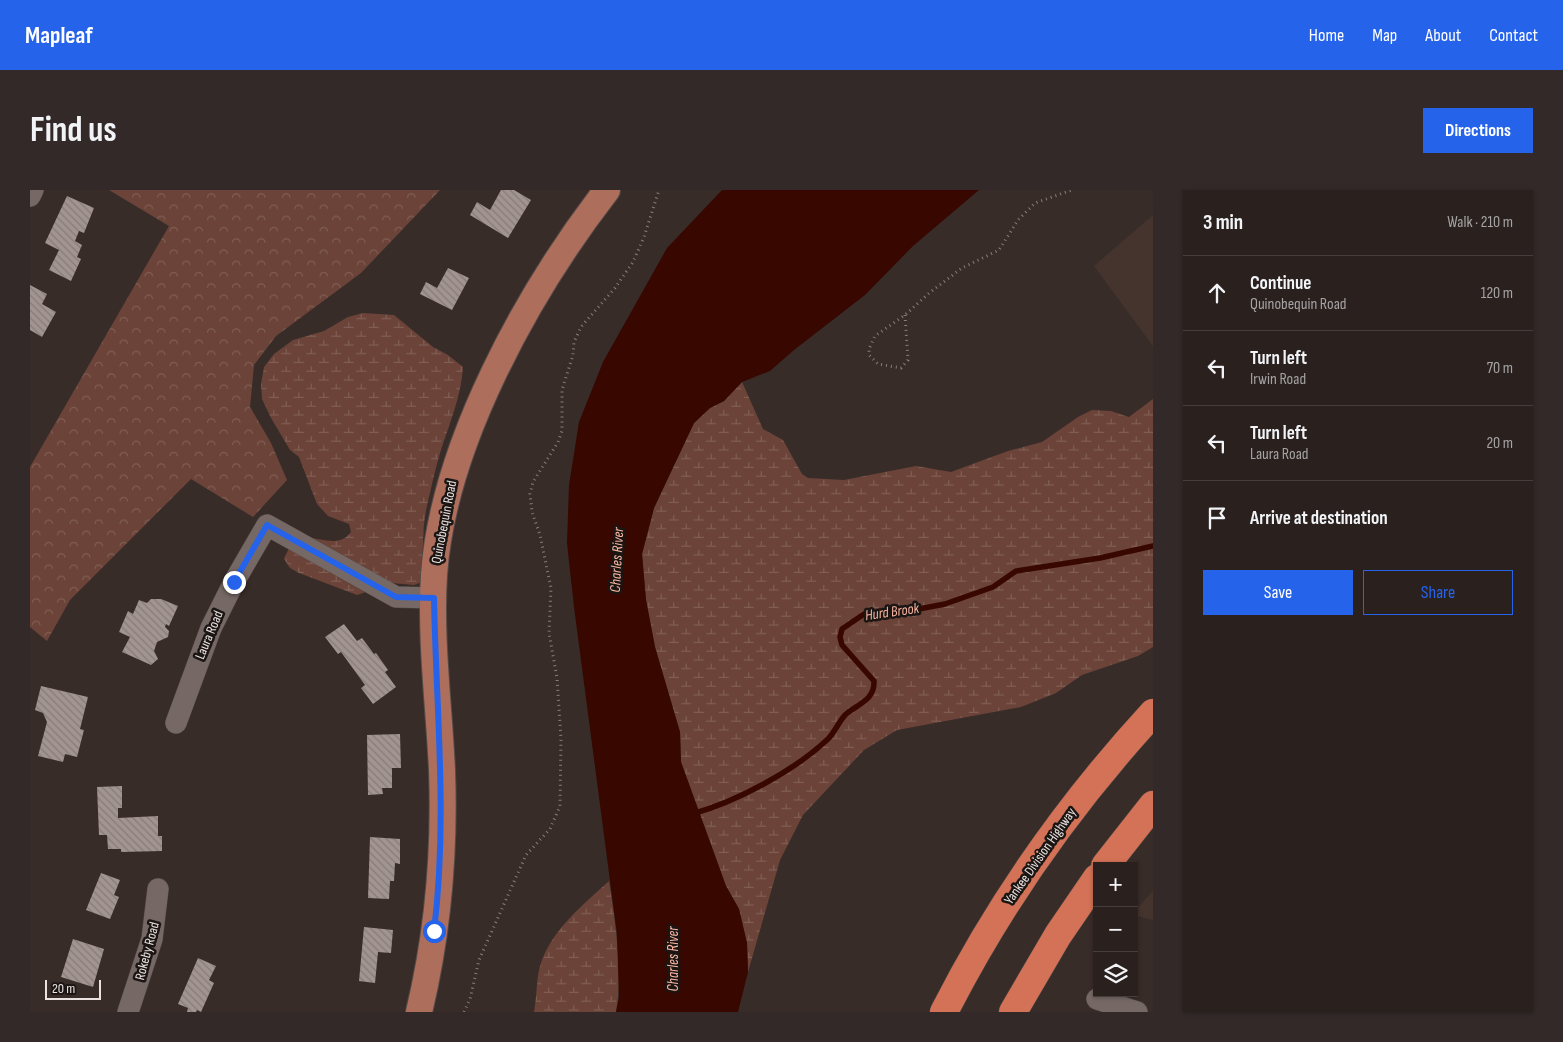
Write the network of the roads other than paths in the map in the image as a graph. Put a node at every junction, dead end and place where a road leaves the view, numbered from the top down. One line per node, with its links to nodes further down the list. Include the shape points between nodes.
1 (33, 190): 3 (street)
2 (606, 190): 4 (main road, Quinobequin Road, via 540,289 480,403 456,466 444,511 436,556)
3 (30, 196)
4 (434, 598): 6 (street, Laura Road, via 396,597 267,525 211,628); 13 (main road, Quinobequin Road, via 442,839 434,931)
5 (1153, 712): 14 (highway, Yankee Division Highway, via 1101,773 1033,864 981,945)
6 (176, 723)
7 (1153, 805): 8 (highway)
8 (1108, 862)
9 (1093, 884): 15 (highway)
10 (158, 889): 12 (street, Rokeby Road, via 152,939)
11 (1097, 998): 16 (street)
12 (128, 1012)
13 (418, 1012)
14 (944, 1012)
15 (1013, 1012)
16 (1137, 1012)

